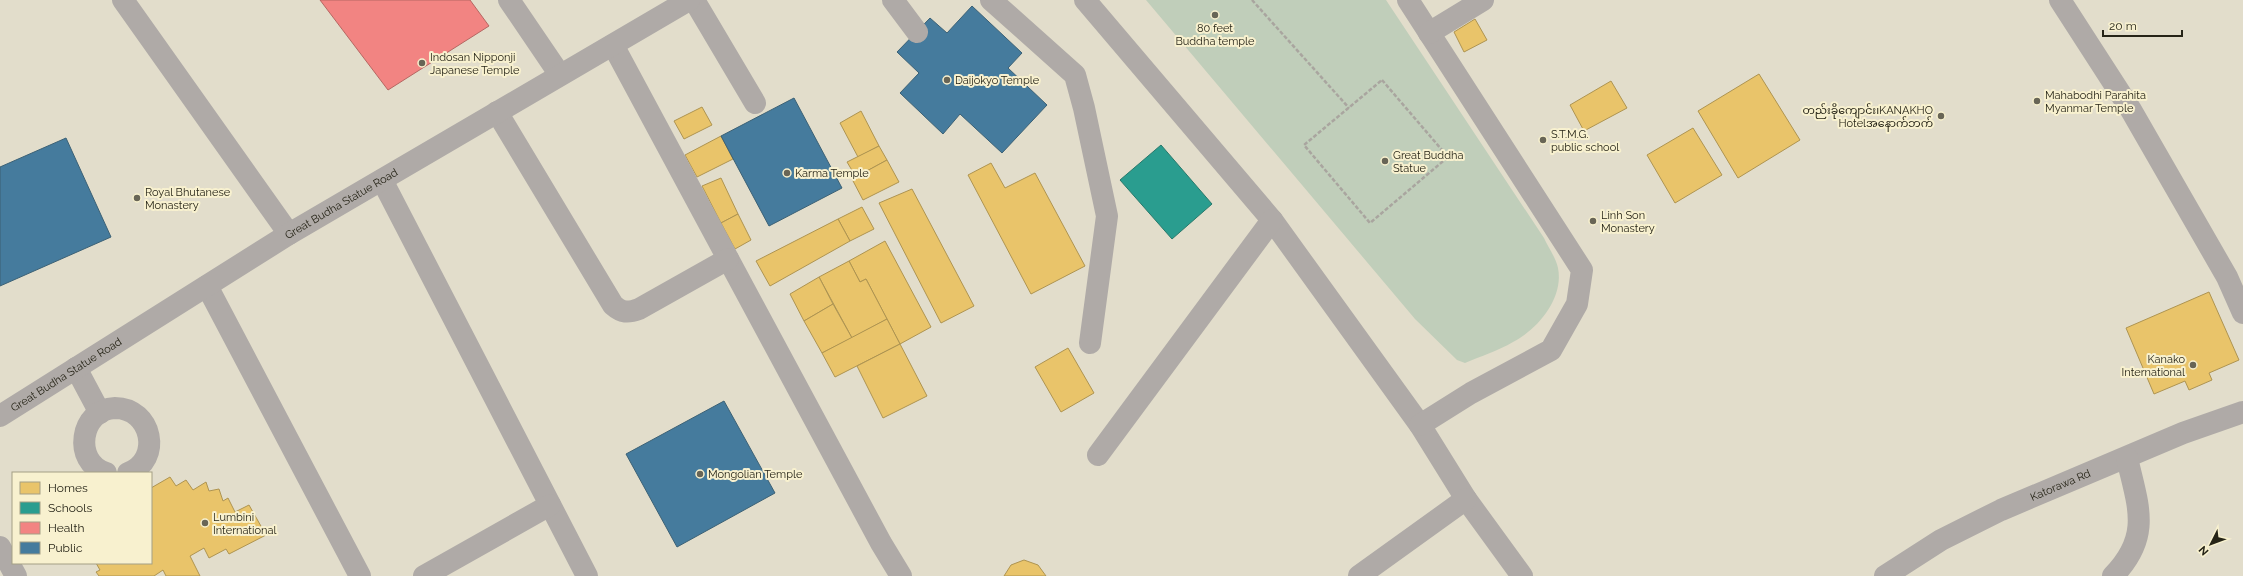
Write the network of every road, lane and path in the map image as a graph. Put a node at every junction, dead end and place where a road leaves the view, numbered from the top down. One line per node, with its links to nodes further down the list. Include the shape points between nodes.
1 (123, 0): 21 (street)
2 (509, 0): 15 (street)
3 (689, 0): 14 (street, Great Budha Statue Road)
4 (694, 0): 16 (street)
5 (991, 0): 25 (street, via 1075,75 1107,216)
6 (1085, 0): 20 (street)
7 (1252, 0): 17 (path)
8 (1408, 0): 13 (street)
9 (1483, 0): 13 (street)
10 (2060, 0): 24 (street, via 2130,110 2227,277)
11 (896, 1): 12 (street)
12 (916, 32)
13 (1429, 33): 30 (street, via 1582,270 1577,304 1551,350 1471,393)
14 (613, 45): 15 (street, Great Budha Statue Road); 22 (street)
15 (560, 75): 18 (street, Great Budha Statue Road)
16 (755, 103)
17 (1349, 108): 17 (path, via 1382,80 1448,157 1370,223 1304,145)
18 (497, 112): 19 (street, Great Budha Statue Road); 22 (street, via 613,304 620,311 630,312 639,308)
19 (382, 180): 21 (street, Great Budha Statue Road); 36 (street)
20 (1272, 220): 30 (street); 31 (street)
21 (288, 234): 23 (street, Great Budha Statue Road)
22 (728, 259): 42 (street)
23 (207, 286): 26 (street, Great Budha Statue Road); 39 (street)
24 (2243, 313)
25 (1090, 343)
26 (76, 368): 28 (street); 29 (street, Great Budha Statue Road)
27 (2243, 412): 32 (street, Katorawa Rd, via 2184,433)
28 (100, 413): 33 (street, via 87,425 83,447 94,466); 34 (street, via 114,408 125,409 136,414 149,432 149,453 143,463)
29 (0, 416)
30 (1420, 425): 35 (street)
31 (1098, 455)
32 (2127, 458): 45 (street, Katorawa Rd, via 1973,523); 46 (street, via 2138,503 2139,534 2127,562)
33 (104, 472)
34 (130, 472)
35 (1466, 499): 43 (street); 44 (street)
36 (550, 505): 40 (street); 41 (street)
37 (0, 547): 38 (street)
38 (16, 576)
39 (360, 576)
40 (424, 576)
41 (587, 576)
42 (901, 576)
43 (1359, 576)
44 (1522, 576)
45 (1885, 576)
46 (2113, 576)

